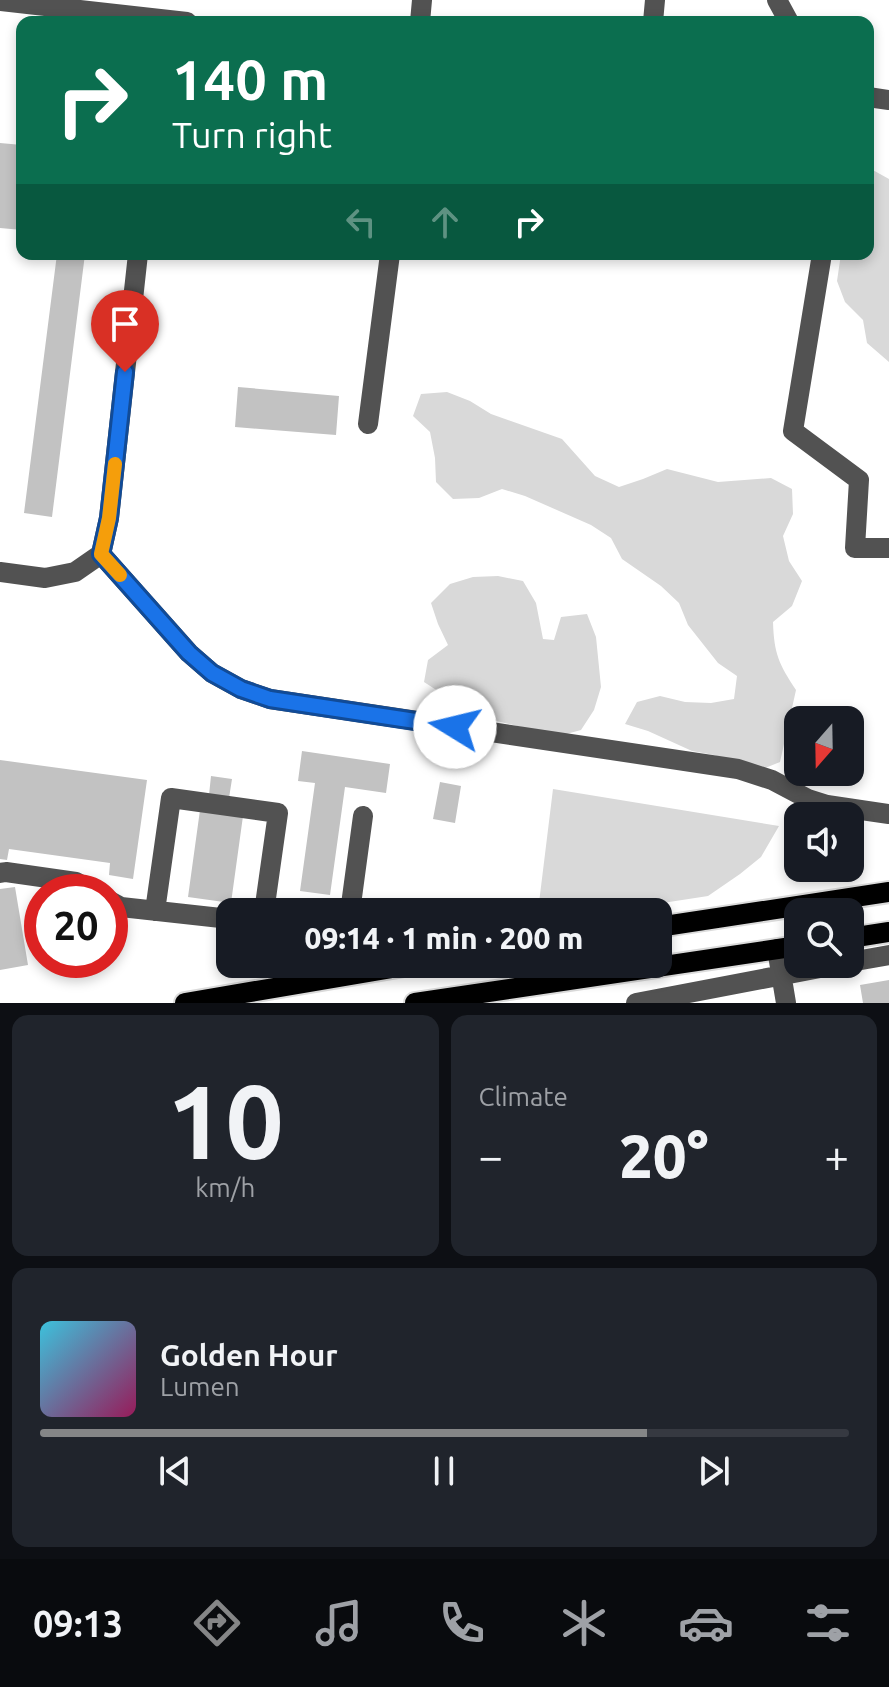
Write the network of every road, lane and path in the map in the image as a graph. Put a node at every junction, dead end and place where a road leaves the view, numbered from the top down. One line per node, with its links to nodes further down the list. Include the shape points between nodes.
1 (0, 1): 2 (lane)
2 (165, 14)
3 (137, 260): 8 (lane)
4 (389, 260): 6 (lane)
5 (821, 260): 7 (lane, via 793,431 859,480 855,548)
6 (368, 424)
7 (889, 548)
8 (101, 554): 9 (lane, via 75,572 45,578); 10 (lane, via 212,673 270,699 738,769 827,805)
9 (0, 572)
10 (889, 814)
11 (363, 816): 16 (lane)
12 (0, 873): 13 (lane)
13 (24, 875)
14 (889, 892): 20 (main road)
15 (266, 898): 18 (lane, via 278,813 171,798)
16 (352, 898)
17 (128, 908): 18 (lane)
18 (155, 911): 19 (lane)
19 (216, 918)
20 (672, 925)
21 (889, 932): 22 (main road)
22 (864, 936)
23 (784, 948): 24 (main road)
24 (777, 949): 28 (lane); 31 (main road)
25 (889, 955): 26 (lane)
26 (864, 959)
27 (784, 974): 28 (lane)
28 (781, 975): 32 (lane); 33 (lane)
29 (333, 978): 30 (main road)
30 (185, 1003)
31 (415, 1003)
32 (636, 1003)
33 (786, 1003)

